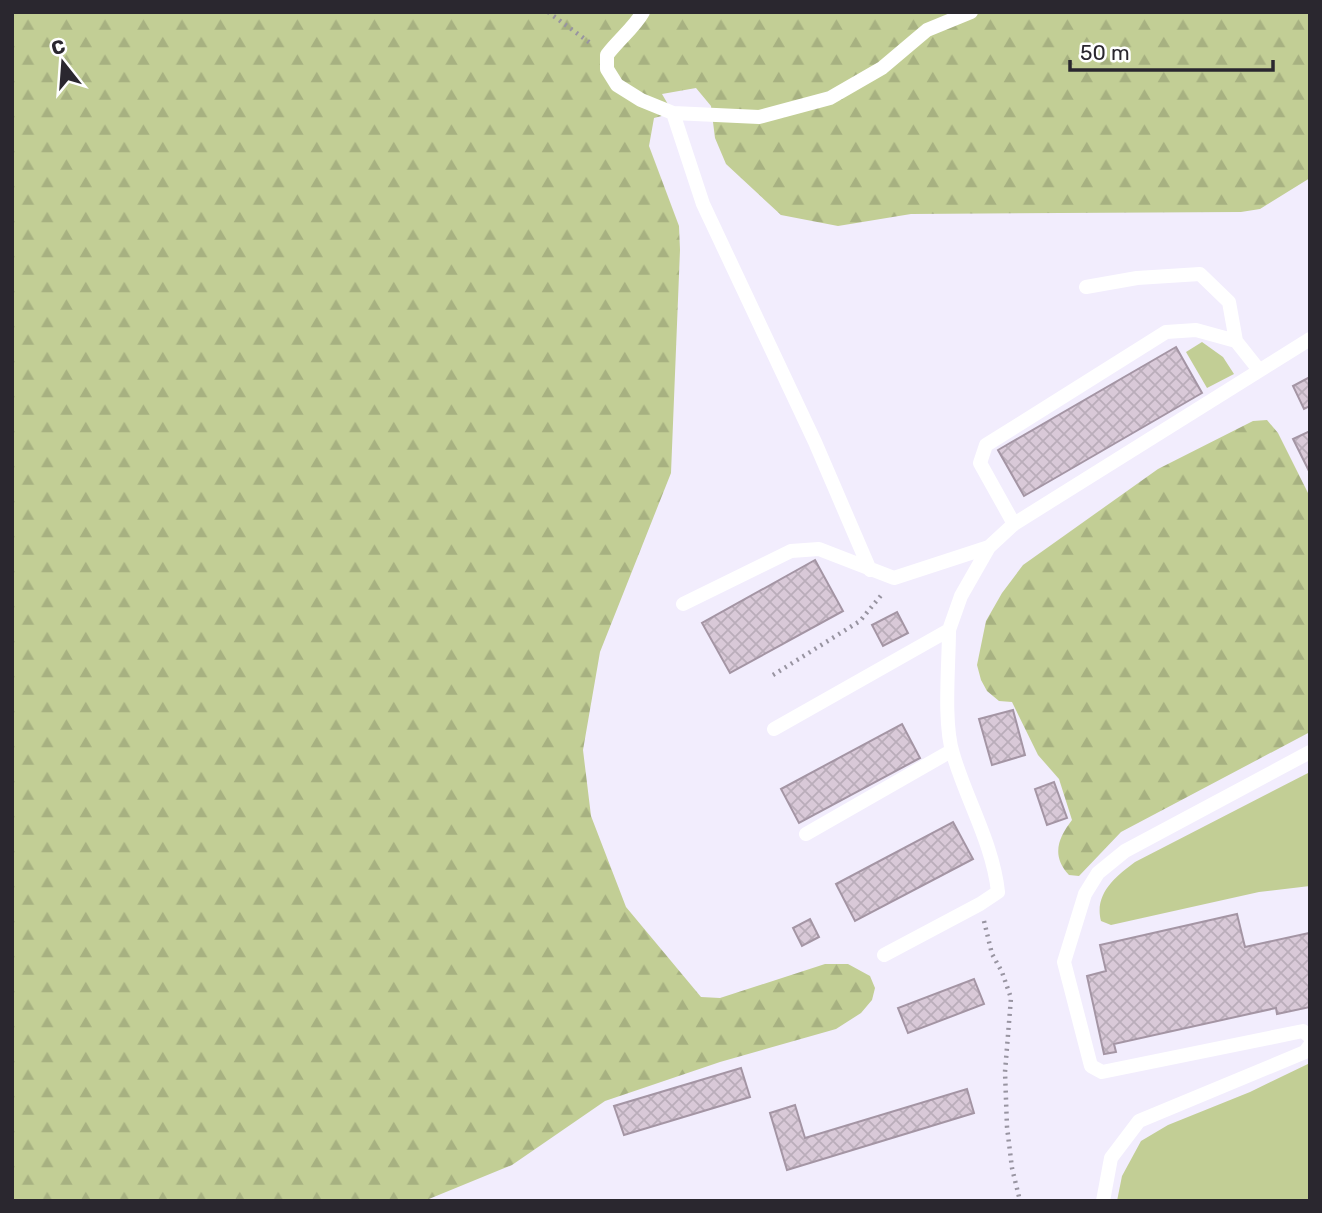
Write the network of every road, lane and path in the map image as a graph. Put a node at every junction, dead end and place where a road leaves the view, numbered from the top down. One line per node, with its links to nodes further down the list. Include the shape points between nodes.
1 (548, 12): 4 (path)
2 (643, 12): 4 (lane)
3 (971, 12): 5 (lane, via 927,30 882,68 830,98 759,117)
4 (607, 55): 5 (lane, via 607,69 617,85)
5 (673, 113): 12 (lane, via 703,204)
6 (1086, 287): 8 (lane, via 1200,274 1229,302)
7 (1310, 339): 9 (lane)
8 (1236, 341): 9 (lane); 10 (lane, via 1196,330 1166,332 986,445 980,463)
9 (1259, 370): 10 (lane)
10 (1014, 524): 11 (lane)
11 (989, 547): 13 (lane); 15 (lane, via 961,596)
12 (870, 570): 13 (lane); 14 (lane, via 819,550 791,551)
13 (894, 578): 16 (path, via 860,621)
14 (683, 604)
15 (949, 630): 17 (lane); 18 (lane)
16 (773, 675)
17 (774, 729)
18 (951, 751): 20 (lane); 21 (lane, via 996,878 998,892)
19 (1310, 752): 23 (lane, via 1125,851 1098,873 1085,894 1064,962 1091,1066 1102,1072 1303,1031)
20 (806, 834)
21 (980, 904): 22 (lane); 25 (path, via 992,954 1011,998 1005,1072 1007,1127)
22 (884, 955)
23 (1310, 1037)
24 (1310, 1045): 26 (lane, via 1305,1052 1139,1121 1111,1158)
25 (1020, 1201)
26 (1103, 1201)

